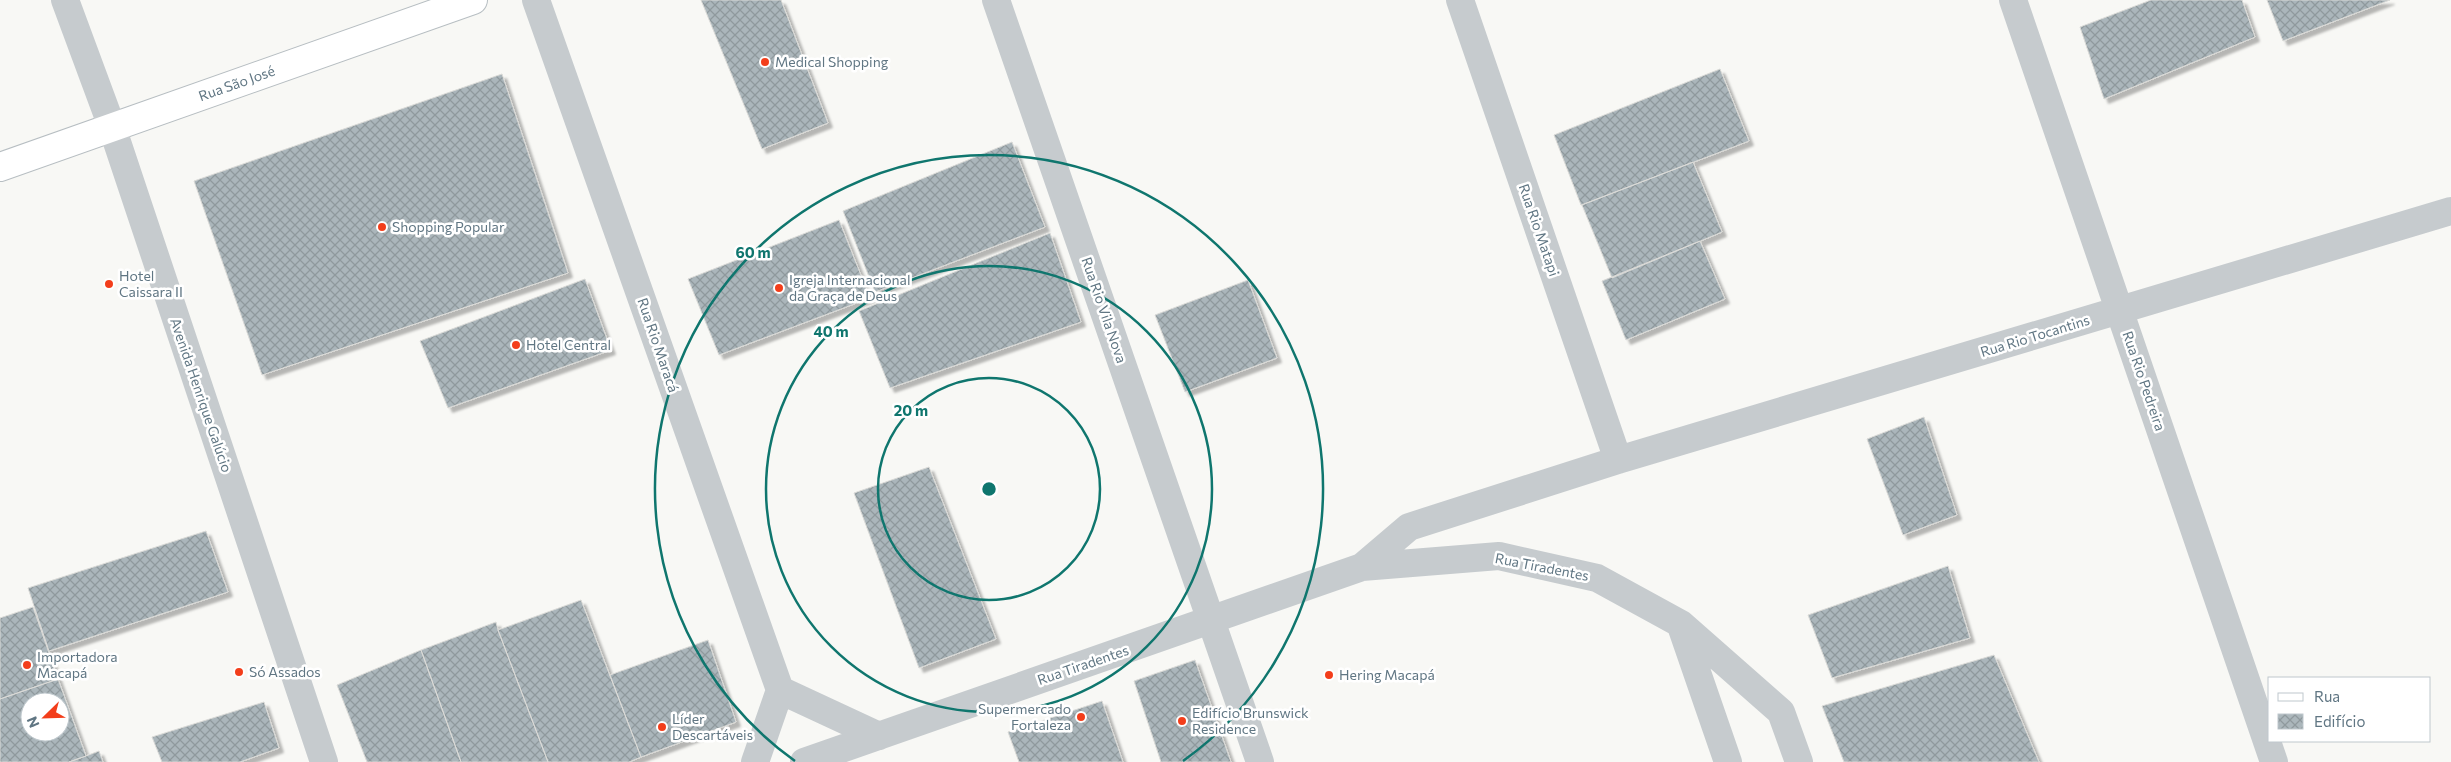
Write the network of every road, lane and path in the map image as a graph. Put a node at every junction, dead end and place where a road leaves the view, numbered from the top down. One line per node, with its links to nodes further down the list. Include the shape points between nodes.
1 (65, 0): 7 (street, Avenida Henrique Galúcio)
2 (473, 0): 7 (main road, Rua São José)
3 (536, 0): 15 (street, Rua Rio Maracá)
4 (996, 0): 13 (street, Rua Rio Vila Nova)
5 (1460, 0): 11 (street, Rua Rio Matapi)
6 (2013, 0): 10 (street, Rua Rio Pedreira)
7 (112, 127): 8 (main road, Rua São José); 17 (street, Avenida Henrique Galúcio)
8 (0, 167)
9 (2451, 211): 10 (street, Rua Rio Tocantins)
10 (2120, 311): 11 (street, Rua Rio Tocantins); 23 (street, Rua Rio Pedreira)
11 (1618, 460): 12 (street, Rua Tiradentes, via 1409,527)
12 (1362, 567): 13 (street, Rua Tiradentes); 14 (street, Rua Tiradentes, via 1499,556 1597,578)
13 (1211, 620): 16 (street, Rua Tiradentes); 20 (street, Rua Rio Vila Nova)
14 (1680, 624): 21 (street); 22 (street, Rua Tiradentes, via 1780,712)
15 (780, 690): 16 (street); 18 (street)
16 (879, 736): 19 (street, Rua Tiradentes)
17 (324, 762)
18 (755, 762)
19 (804, 762)
20 (1260, 762)
21 (1728, 762)
22 (1799, 762)
23 (2274, 762)

